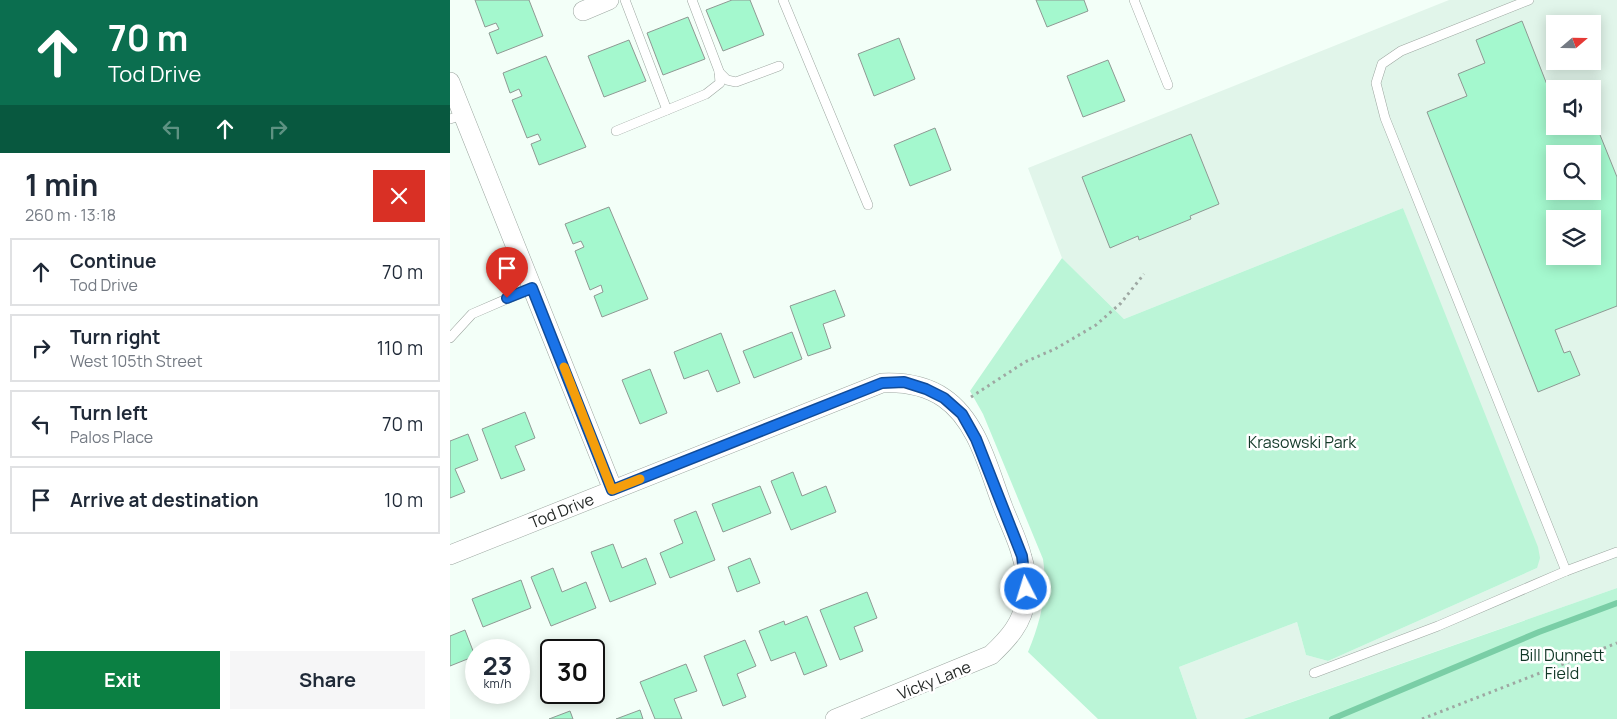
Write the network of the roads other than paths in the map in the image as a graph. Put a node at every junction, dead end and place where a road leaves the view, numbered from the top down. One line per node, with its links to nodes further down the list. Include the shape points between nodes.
1 (610, 0): 7 (street)
2 (625, 0): 12 (lane)
3 (692, 0): 9 (lane)
4 (783, 0): 15 (lane)
5 (1134, 0): 11 (lane)
6 (1529, 0): 22 (lane, via 1413,45 1382,64 1376,82 1385,118)
7 (583, 11)
8 (778, 66): 9 (lane, via 736,82 727,80)
9 (719, 71): 12 (lane, via 720,83 715,90)
10 (450, 82): 13 (street)
11 (1168, 85)
12 (667, 110): 14 (lane)
13 (456, 117): 16 (street)
14 (616, 131)
15 (868, 205)
16 (532, 288): 17 (lane, via 472,314); 19 (street)
17 (450, 338)
18 (955, 408): 19 (street, Tod Drive, via 926,389 904,382 882,383); 24 (street, Vicky Lane, via 976,439 1022,556 1027,579 1026,599 1019,622 991,655)
19 (612, 490): 21 (street, Tod Drive)
20 (1617, 552): 22 (lane)
21 (450, 554)
22 (1566, 571): 23 (lane, via 1438,626)
23 (1314, 673)
24 (835, 719)

